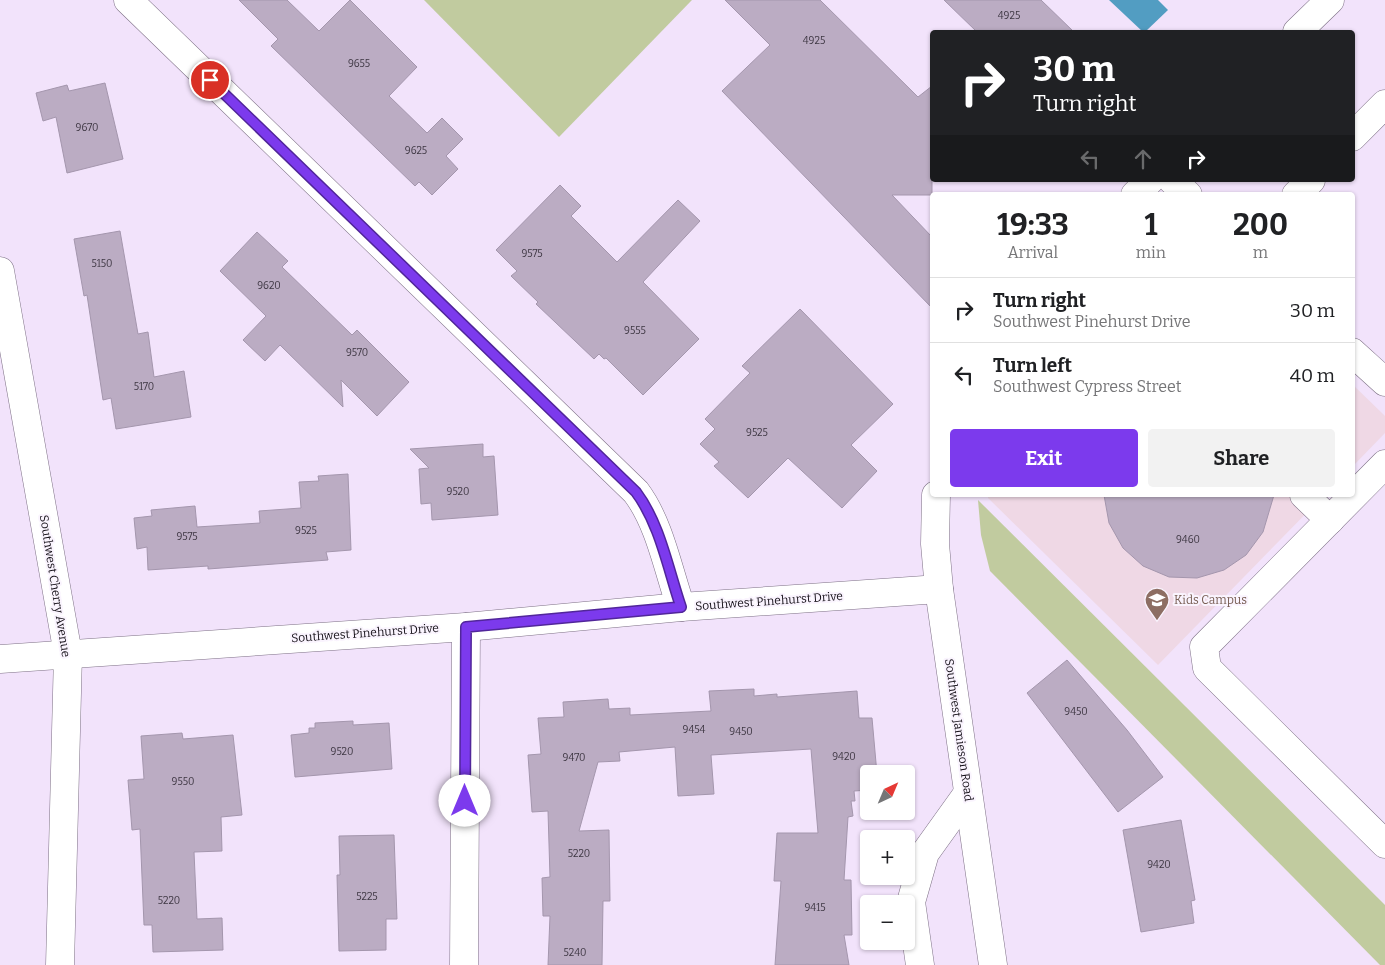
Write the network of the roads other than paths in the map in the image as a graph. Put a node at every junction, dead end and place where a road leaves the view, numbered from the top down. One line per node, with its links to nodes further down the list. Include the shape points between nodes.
1 (128, 0): 22 (street, via 636,492 646,505)
2 (1330, 0): 3 (street)
3 (1299, 30)
4 (1385, 104): 5 (street)
5 (1355, 134)
6 (1148, 182): 9 (street)
7 (1174, 182): 10 (street)
8 (1309, 182): 11 (street)
9 (1138, 192)
10 (1185, 192)
11 (1299, 192)
12 (0, 271): 24 (street, Southwest Cherry Avenue)
13 (1355, 355): 14 (street)
14 (1385, 382)
15 (1385, 464): 16 (street)
16 (1355, 495)
17 (936, 497): 21 (street, Southwest Jamieson Road, via 935,544)
18 (1306, 497): 20 (street)
19 (1353, 497): 20 (street)
20 (1330, 520): 27 (street, via 1204,647 1207,668)
21 (939, 589): 22 (street, Southwest Pinehurst Drive); 26 (street, Southwest Jamieson Road)
22 (681, 607): 23 (street, Southwest Pinehurst Drive)
23 (466, 627): 24 (street, Southwest Pinehurst Drive); 29 (street)
24 (68, 654): 25 (street, Southwest Pinehurst Drive); 28 (street, Southwest Cherry Avenue)
25 (0, 659)
26 (968, 793): 30 (street, via 925,853 911,902); 31 (street, Southwest Jamieson Road)
27 (1385, 844)
28 (60, 965)
29 (464, 965)
30 (920, 965)
31 (993, 965)

